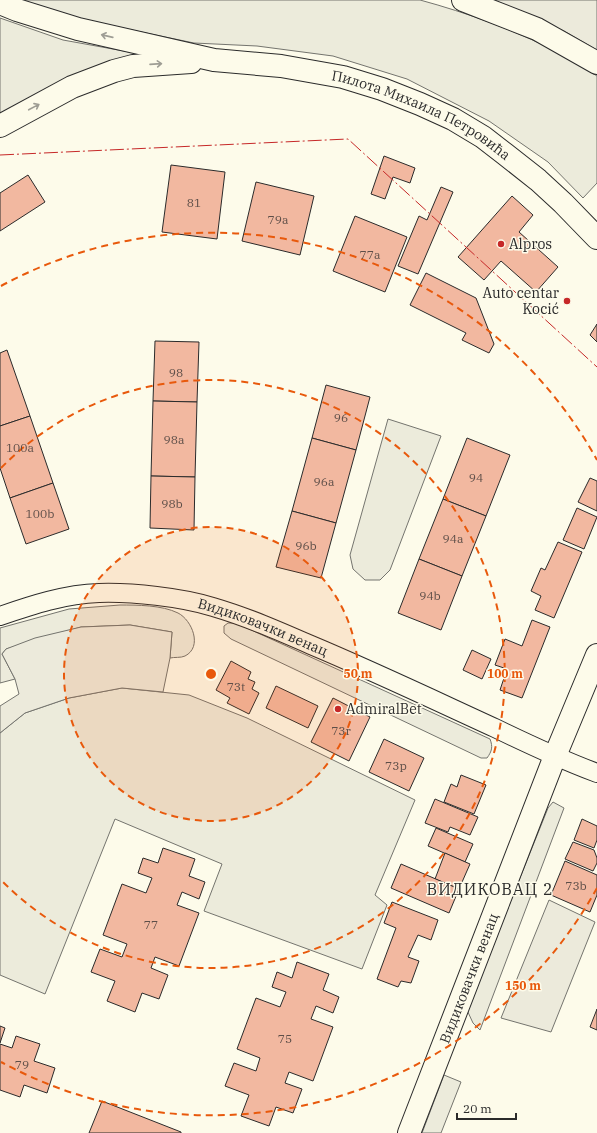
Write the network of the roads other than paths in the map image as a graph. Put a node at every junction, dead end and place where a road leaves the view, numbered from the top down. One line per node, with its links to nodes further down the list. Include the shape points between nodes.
1 (463, 0): 4 (main road, via 537,29)
2 (0, 3): 3 (main road, Пилота Михаила Петровића, one-way to 2, via 78,29)
3 (214, 60): 5 (main road, Пилота Михаила Петровића, one-way to 3, via 72,87 114,71 133,66); 6 (main road, Пилота Михаила Петровића, via 281,66 343,77 382,89 453,119 483,137 538,180)
4 (597, 63)
5 (0, 126)
6 (597, 238)
7 (0, 616): 9 (street, Видиковачки венац, via 44,601 98,593 126,593 212,606 369,669)
8 (597, 655): 9 (main road, Видиковачки венац)
9 (555, 756): 10 (street, Видиковачки венац); 11 (main road, Видиковачки венац)
10 (597, 773)
11 (409, 1133)

